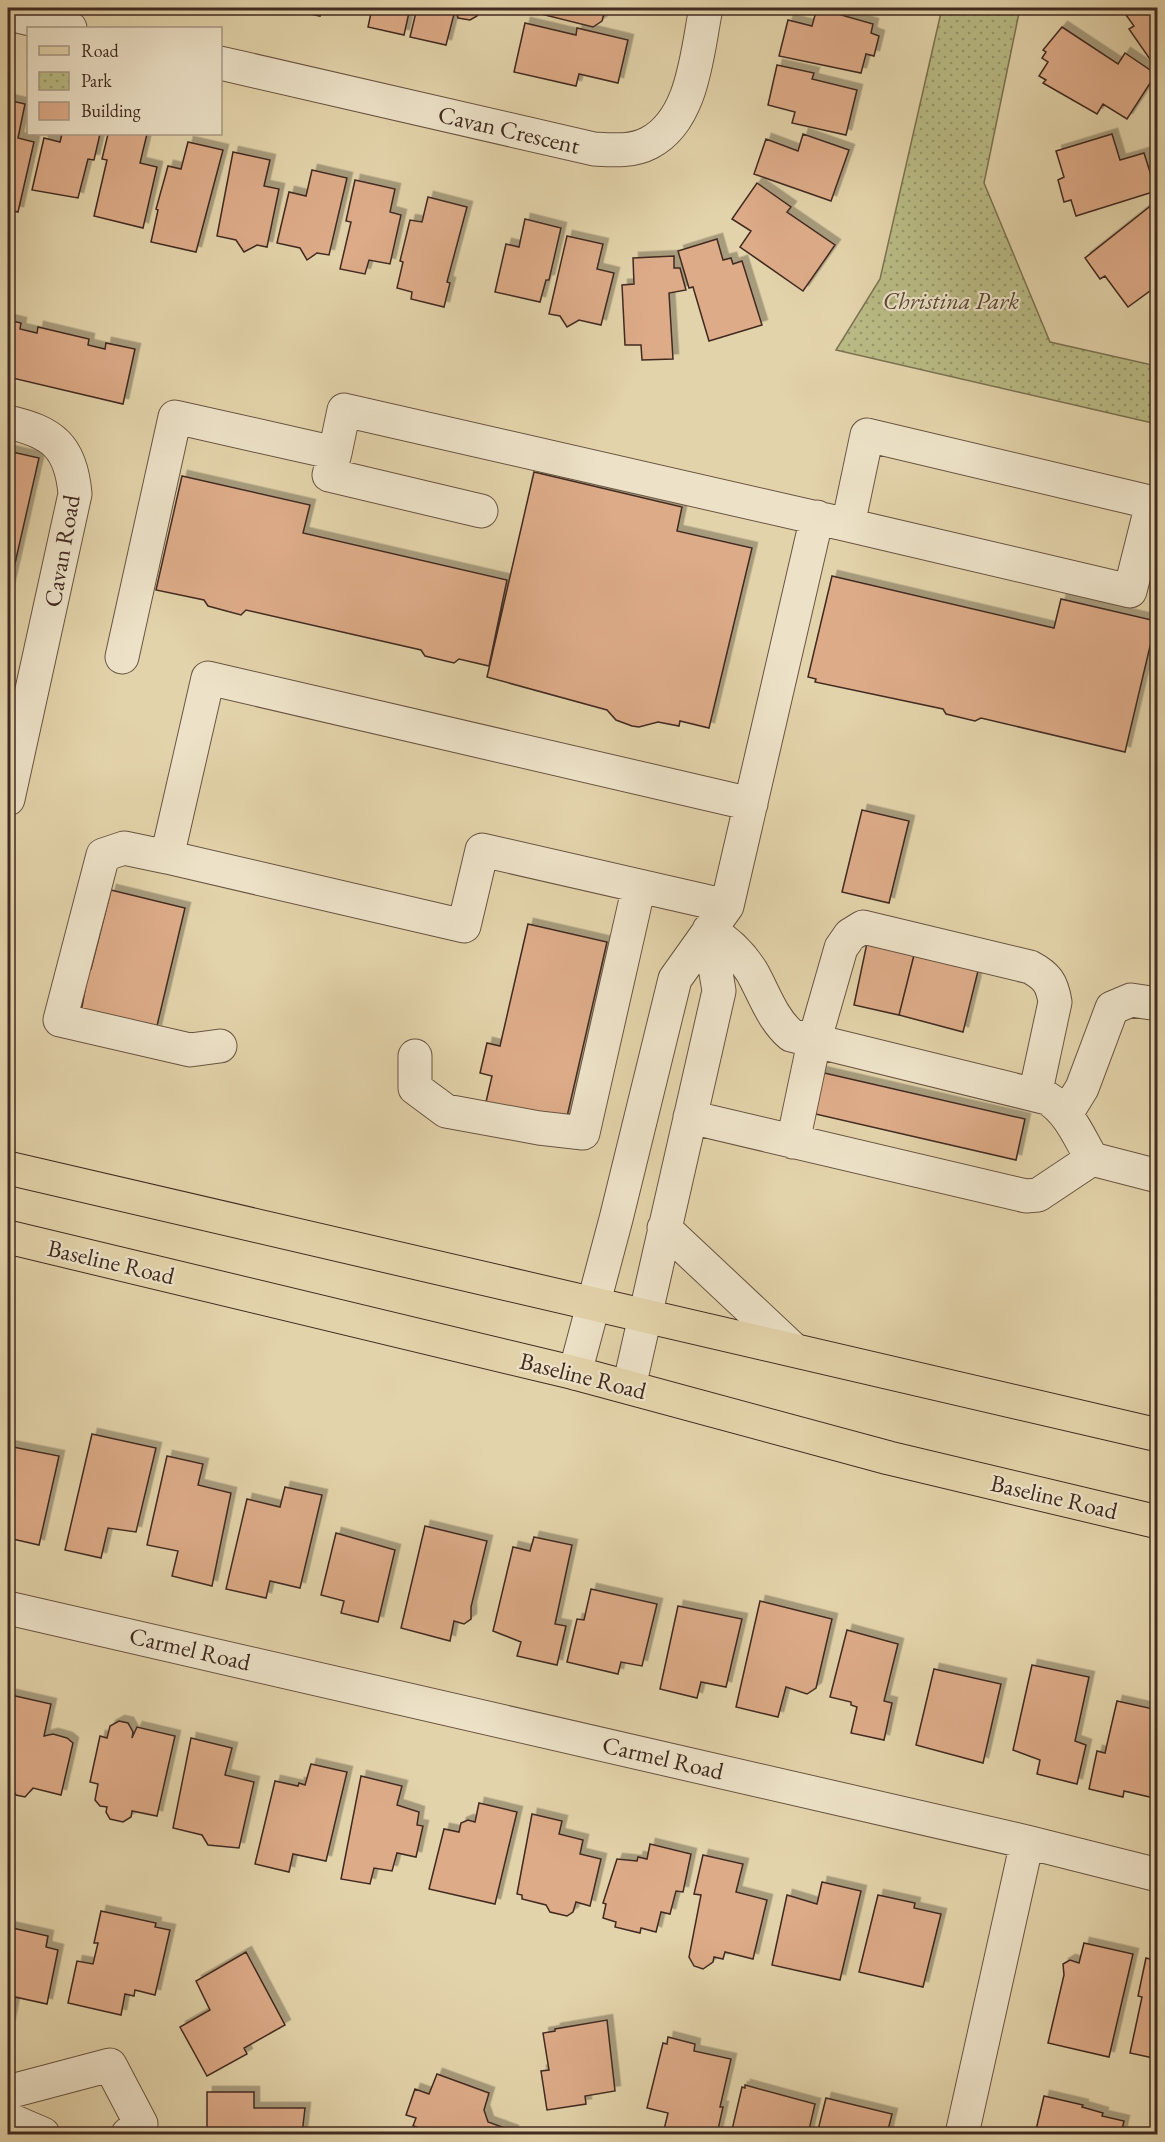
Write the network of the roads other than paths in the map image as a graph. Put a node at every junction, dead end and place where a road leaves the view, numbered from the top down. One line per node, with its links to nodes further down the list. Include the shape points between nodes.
1 (706, 8): 4 (street, Cavan Crescent, via 688,90 676,117 648,144 624,150 594,150)
2 (8, 14): 3 (street)
3 (66, 27)
4 (222, 63)
5 (8, 422): 11 (street, Cavan Road, via 43,433 58,443 67,457 75,494)
6 (334, 453): 8 (street, via 329,475); 9 (street, via 344,410); 10 (street, via 176,417)
7 (1155, 504): 9 (street, via 867,435); 9 (street, via 1130,591)
8 (481, 512)
9 (832, 521): 13 (street)
10 (122, 657)
11 (18, 713): 12 (street, Cavan Road)
12 (8, 799)
13 (751, 804): 14 (street, via 208,678); 16 (street)
14 (167, 857): 15 (street, via 464,926 482,850); 19 (street, via 124,848 103,855 60,1020 189,1050)
15 (639, 886): 16 (street); 20 (street, via 583,1133 446,1111 415,1088)
16 (718, 918): 18 (street, via 727,941 744,961 785,1030); 23 (street, via 719,992); 30 (street, via 675,980)
17 (1158, 1004): 22 (street, via 1131,1000 1112,1008 1082,1088)
18 (814, 1041): 21 (street); 21 (street, via 841,948 850,935 863,927 1030,967 1046,976 1053,987 1055,1002); 24 (street)
19 (220, 1046)
20 (415, 1056)
21 (1035, 1095): 22 (street, via 1058,1104)
22 (1066, 1114): 25 (street)
23 (690, 1117): 24 (street); 28 (street)
24 (793, 1142): 25 (street, via 1026,1196 1038,1195)
25 (1092, 1159): 27 (street)
26 (8, 1168): 30 (main road)
27 (1158, 1176)
28 (664, 1228): 31 (street); 32 (street)
29 (8, 1238): 33 (main road, Baseline Road)
30 (594, 1304): 31 (main road); 33 (street)
31 (646, 1317): 32 (main road); 34 (street)
32 (794, 1350): 35 (main road)
33 (575, 1373): 34 (main road, Baseline Road)
34 (629, 1388): 36 (main road, Baseline Road, via 889,1458)
35 (1154, 1432)
36 (1158, 1522)
37 (8, 1608): 38 (street, Carmel Road)
38 (1027, 1842): 39 (street, Carmel Road); 44 (street)
39 (1158, 1875)
40 (8, 2092): 43 (street, via 110,2065 141,2124)
41 (8, 2118): 42 (street)
42 (43, 2134)
43 (128, 2134)
44 (962, 2134)

